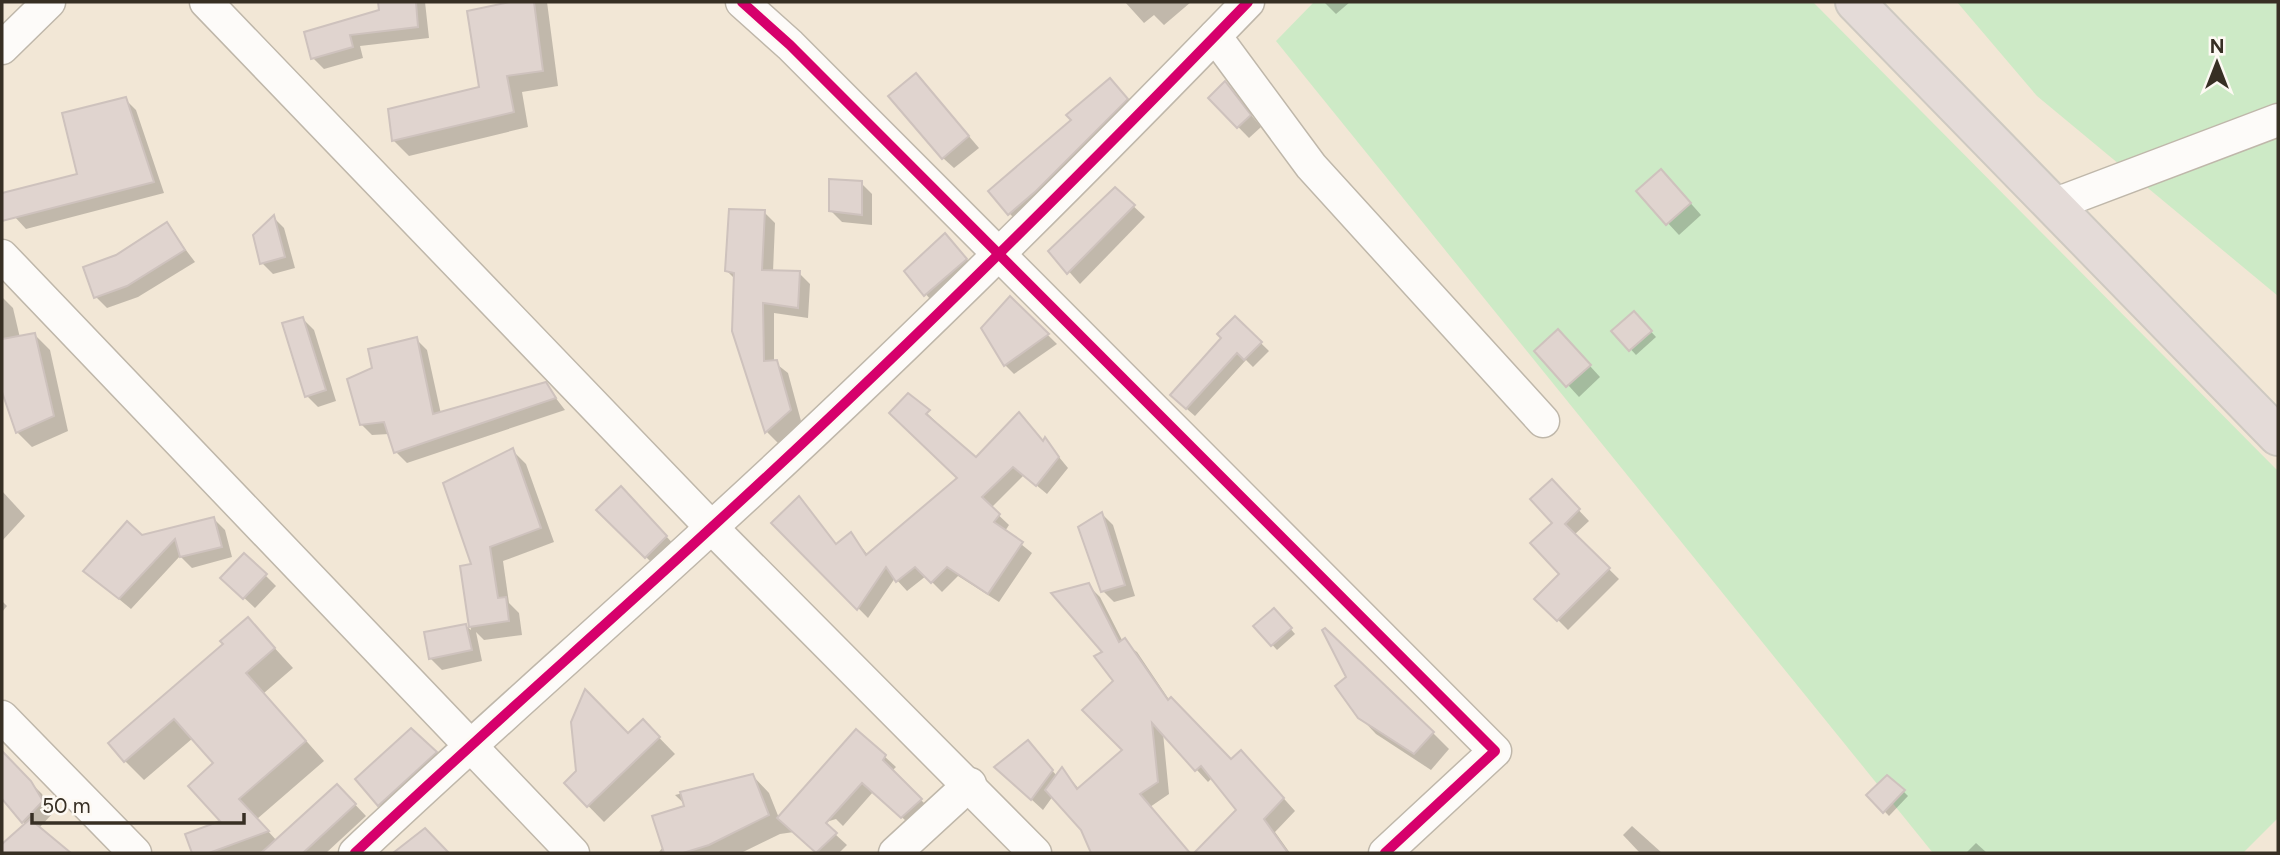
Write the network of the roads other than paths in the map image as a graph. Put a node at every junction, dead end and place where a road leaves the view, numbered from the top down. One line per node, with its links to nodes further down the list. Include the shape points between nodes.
1 (49, 2): 7 (street)
2 (206, 2): 14 (street)
3 (742, 2): 11 (street)
4 (1248, 2): 6 (street)
5 (1855, 2): 9 (highway)
6 (1215, 36): 11 (street); 12 (street, via 1311,166)
7 (2, 48)
8 (2278, 120): 9 (street)
9 (2053, 205): 13 (highway)
10 (2, 256): 16 (street)
11 (1000, 256): 14 (street); 23 (street, via 1495,751)
12 (1543, 421)
13 (2278, 436)
14 (712, 528): 16 (street); 17 (street)
15 (2, 717): 18 (street)
16 (468, 746): 19 (street); 20 (street)
17 (970, 785): 21 (street); 22 (street)
18 (135, 853)
19 (355, 853)
20 (573, 853)
21 (895, 853)
22 (1035, 853)
23 (1385, 853)

